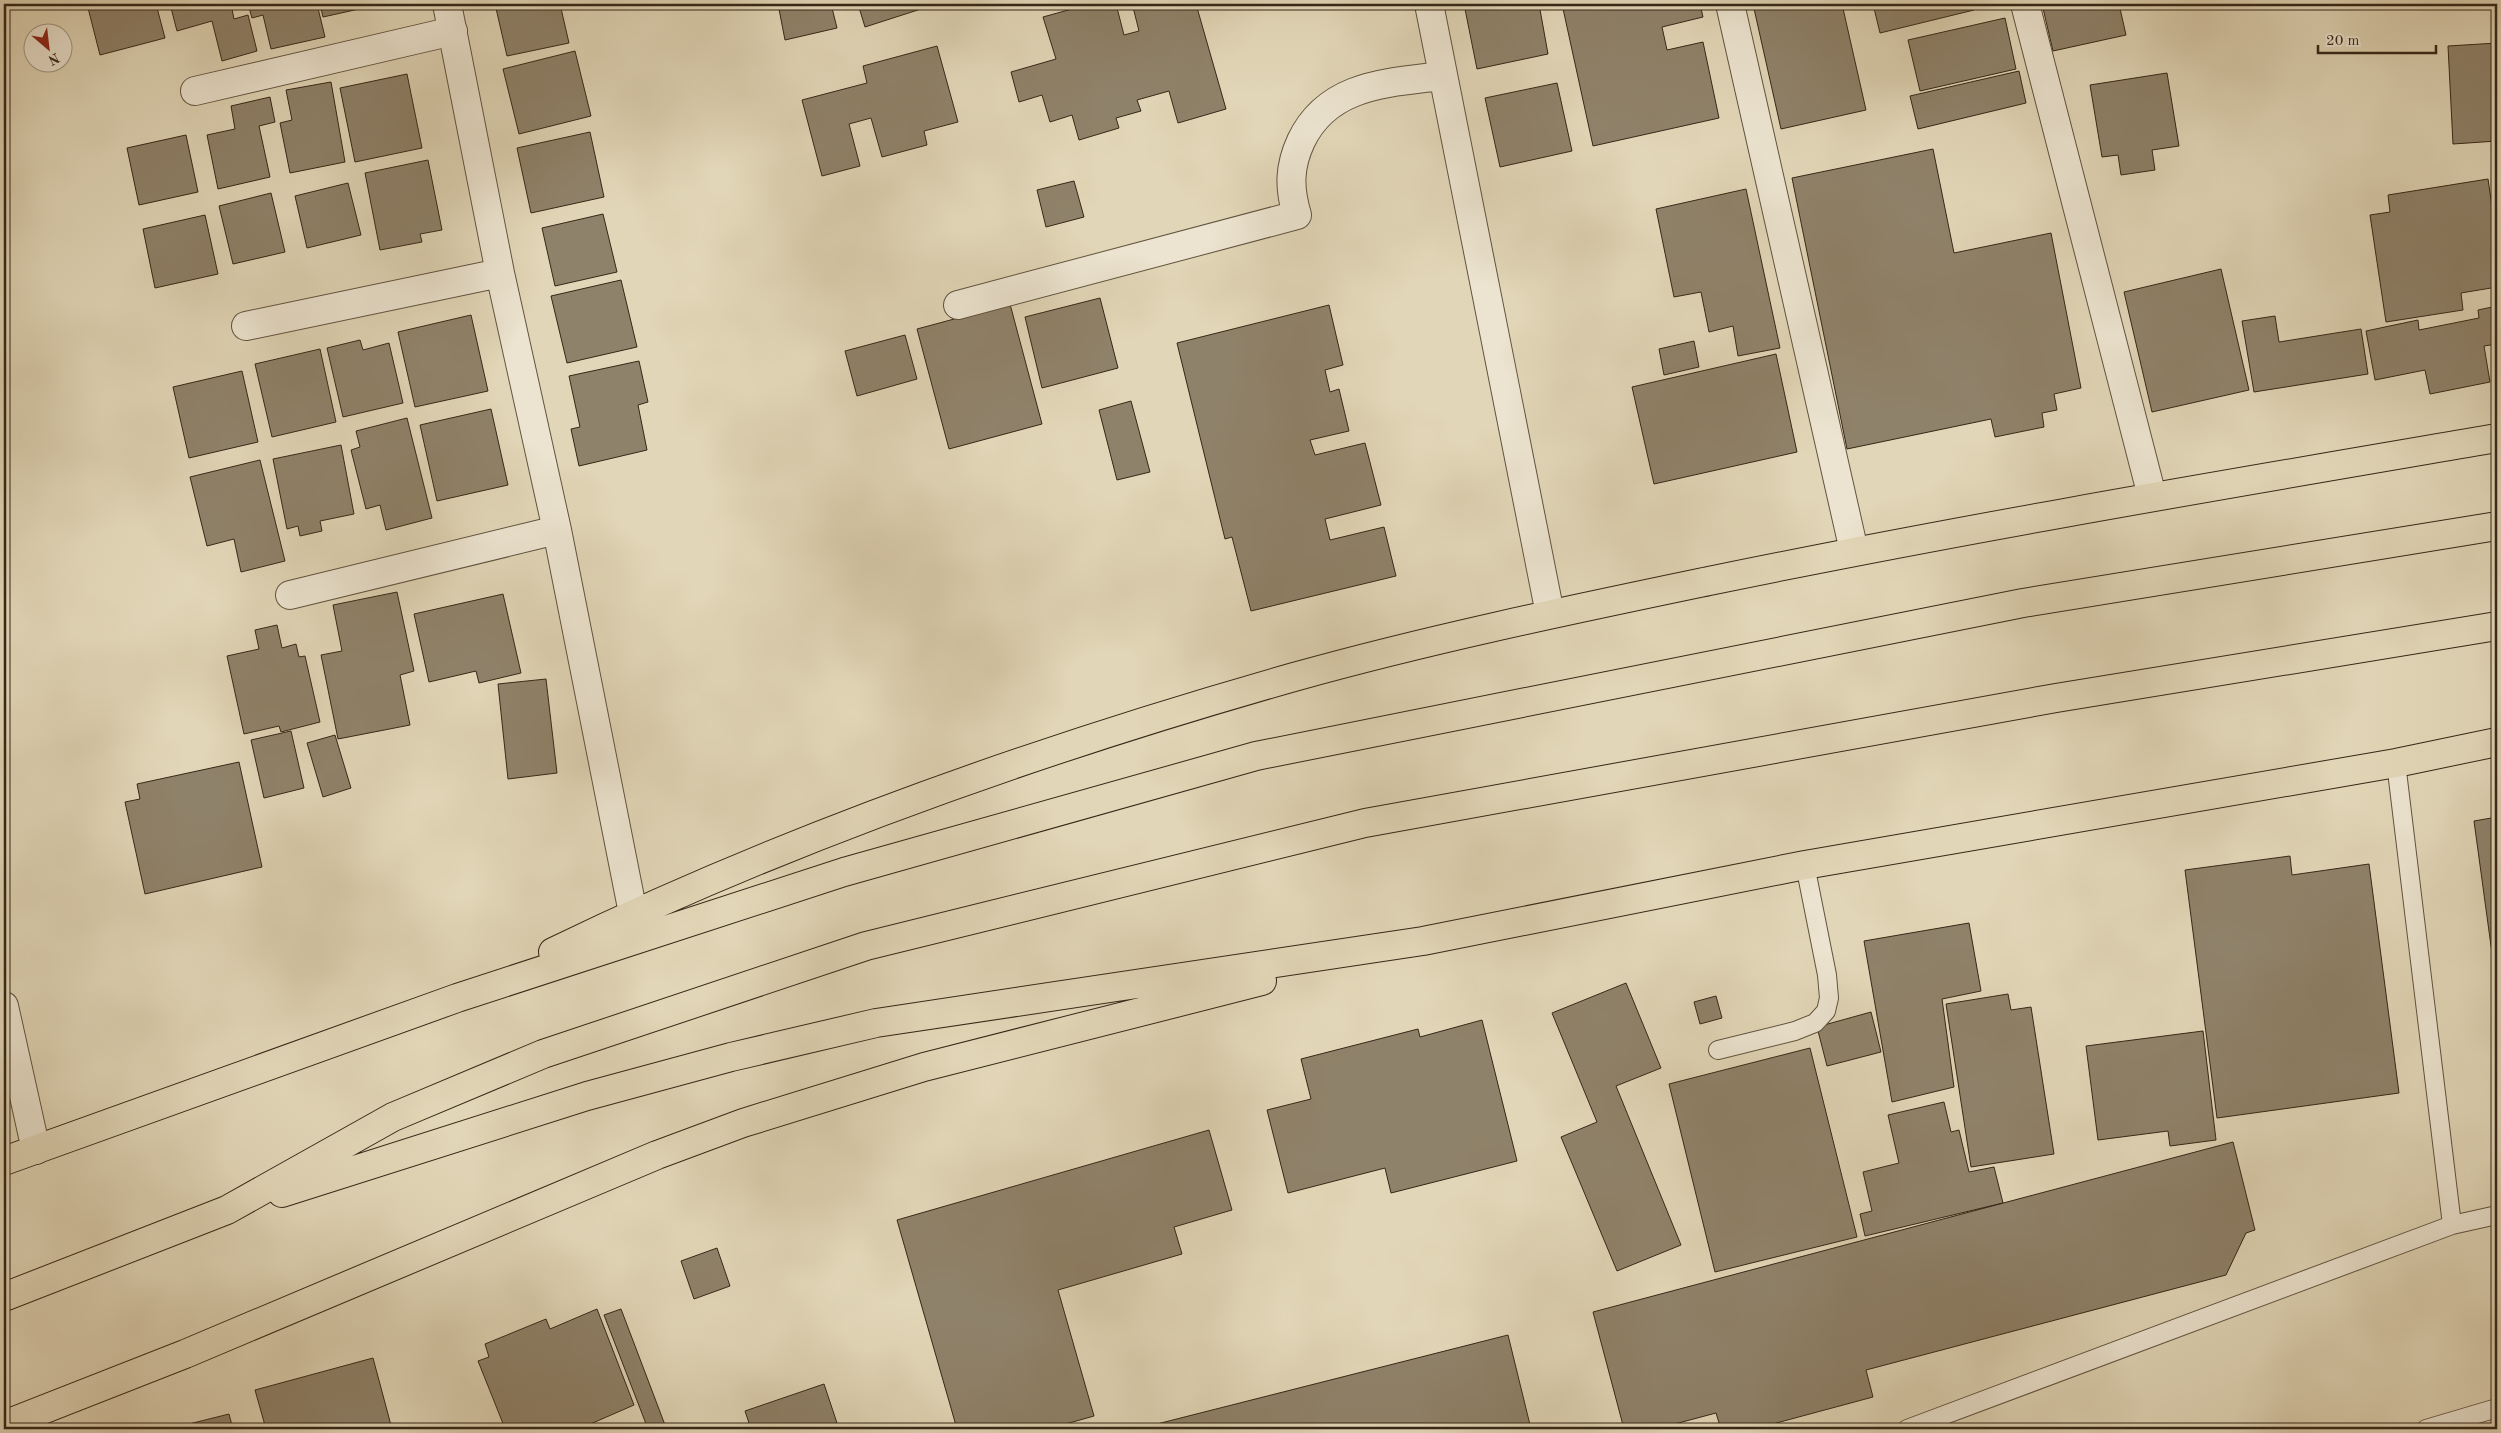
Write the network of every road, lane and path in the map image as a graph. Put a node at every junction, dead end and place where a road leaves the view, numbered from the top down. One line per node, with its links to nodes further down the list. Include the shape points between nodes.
1 (447, 4): 5 (street)
2 (1429, 4): 6 (street)
3 (1730, 4): 15 (street)
4 (2025, 4): 12 (street)
5 (453, 31): 7 (street); 8 (street)
6 (1442, 76): 9 (street, via 1369,88 1338,100 1323,110 1311,123 1295,153 1290,182 1297,215); 17 (street)
7 (196, 91)
8 (500, 273): 10 (street); 14 (street)
9 (958, 305)
10 (246, 326)
11 (2497, 438): 12 (highway)
12 (2152, 496): 15 (highway)
13 (2497, 526): 24 (highway, via 2023,603 1256,756 844,872)
14 (556, 530): 16 (street); 22 (street)
15 (1854, 552): 17 (highway)
16 (290, 594)
17 (1550, 614): 22 (highway, via 1298,676 1074,744 781,849)
18 (2497, 626): 29 (highway, via 2056,698 1365,823 866,946 543,1054 393,1117)
19 (2497, 742): 20 (highway)
20 (2396, 763): 21 (highway); 31 (lane)
21 (1805, 865): 23 (highway); 26 (lane, via 1828,975 1826,1011 1815,1023 1795,1031)
22 (633, 913): 24 (highway)
23 (1424, 941): 29 (highway, via 876,1024 731,1057 587,1096); 34 (highway, via 924,1066 744,1123 657,1155 185,1354)
24 (457, 998): 27 (highway)
25 (4, 1006): 27 (street)
26 (1718, 1050)
27 (36, 1150): 28 (highway)
28 (4, 1161)
29 (227, 1210): 32 (highway)
30 (2497, 1215): 31 (lane)
31 (2452, 1226): 35 (lane)
32 (4, 1297)
33 (2497, 1408): 36 (lane)
34 (4, 1425)
35 (1907, 1429)
36 (2426, 1429)

